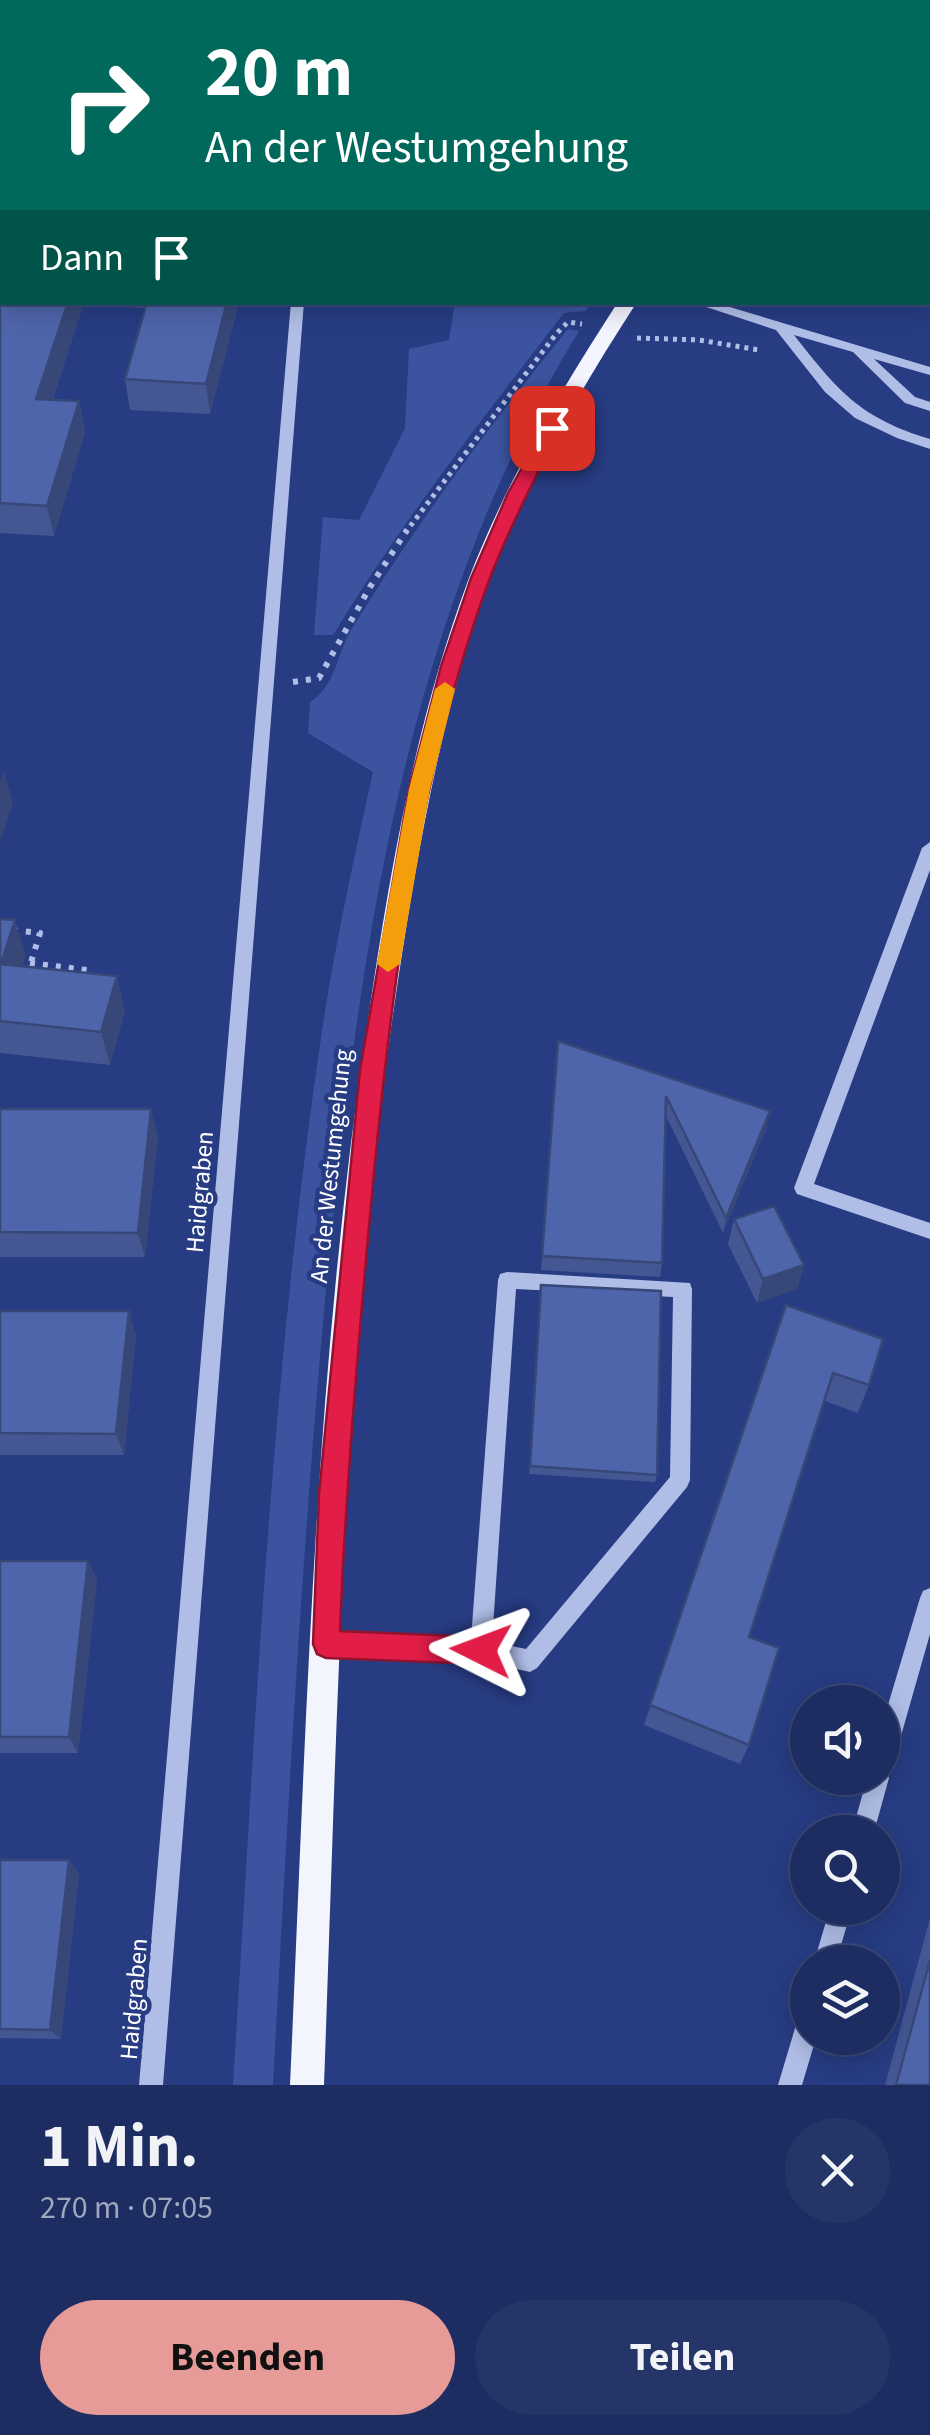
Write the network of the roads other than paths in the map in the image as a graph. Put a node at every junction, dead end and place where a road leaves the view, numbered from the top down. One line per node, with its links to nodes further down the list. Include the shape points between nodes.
1 (298, 305): 16 (street, Haidgraben)
2 (626, 305): 12 (main road, An der Westumgehung, via 570,396 488,560 419,789 371,1070 332,1494)
3 (705, 305): 4 (street)
4 (782, 330): 5 (street); 8 (street, via 839,400 864,420)
5 (859, 352): 6 (street); 7 (street, via 910,400)
6 (930, 371)
7 (930, 407)
8 (930, 444)
9 (930, 848): 10 (street, via 803,1188)
10 (930, 1231)
11 (930, 1598): 14 (street)
12 (326, 1644): 13 (street); 17 (main road, An der Westumgehung)
13 (481, 1650): 13 (street, via 530,1661 680,1480 683,1289 507,1280)
14 (900, 1702)
15 (799, 2055): 18 (street)
16 (151, 2085)
17 (307, 2085)
18 (790, 2085)

